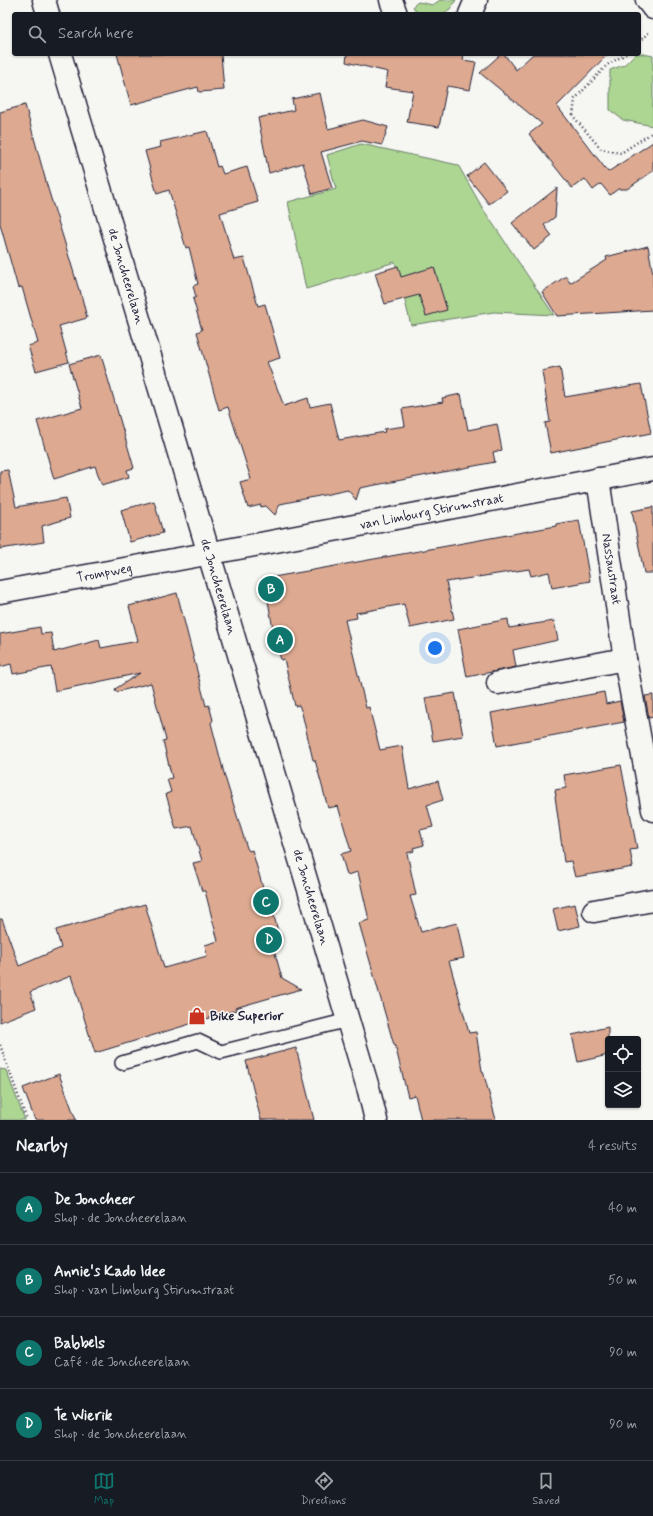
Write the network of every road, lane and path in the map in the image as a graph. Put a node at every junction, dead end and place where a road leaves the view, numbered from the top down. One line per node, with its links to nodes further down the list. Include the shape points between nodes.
1 (44, 0): 6 (street)
2 (391, 0): 7 (street)
3 (476, 0): 8 (street)
4 (647, 0): 5 (street)
5 (653, 8)
6 (47, 12)
7 (395, 12)
8 (471, 12)
9 (653, 28): 10 (path)
10 (641, 40)
11 (61, 56): 16 (street, de Joncheerelaan)
12 (623, 56): 13 (path, via 607,65 575,98 573,116 601,149 621,153)
13 (653, 132)
14 (653, 469): 15 (street, van Limburg Stirumstraat)
15 (598, 479): 16 (street, van Limburg Stirumstraat); 18 (street, Nassaustraat)
16 (209, 554): 17 (street, Trompweg); 23 (street, de Joncheerelaan)
17 (0, 592)
18 (625, 659): 19 (street); 20 (street, Nassaustraat)
19 (498, 684)
20 (653, 810)
21 (653, 900): 22 (street)
22 (594, 911)
23 (348, 1020): 25 (lane, via 221,1052 198,1041); 27 (street, de Joncheerelaan)
24 (0, 1045): 26 (path)
25 (122, 1063)
26 (27, 1120)
27 (376, 1120)

